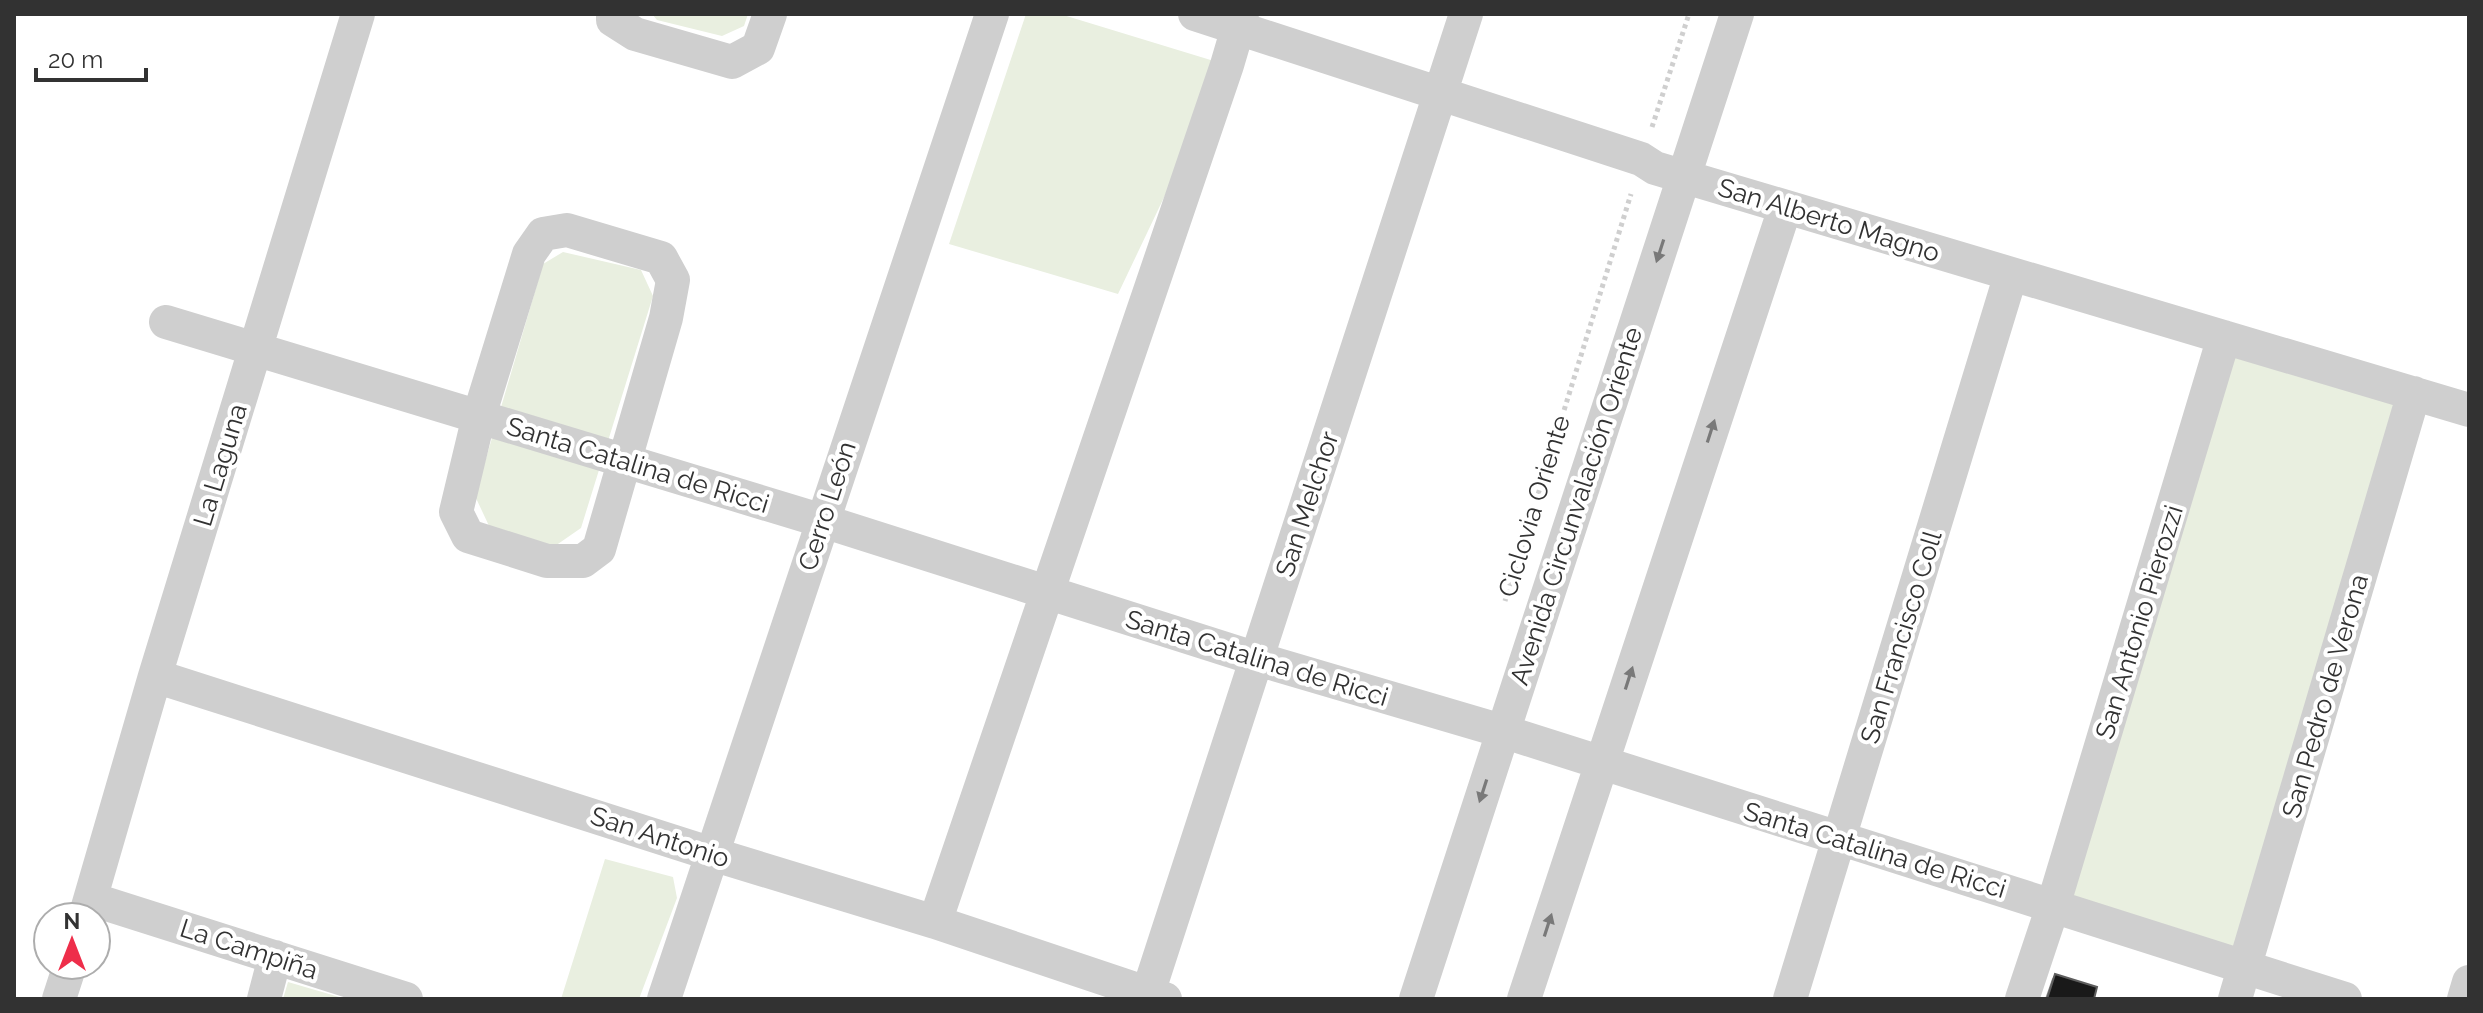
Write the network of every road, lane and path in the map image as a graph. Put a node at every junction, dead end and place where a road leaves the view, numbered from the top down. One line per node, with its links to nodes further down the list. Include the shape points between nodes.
1 (358, 14): 17 (street, La Laguna)
2 (613, 14): 3 (street, via 613,20 635,34 732,62 758,48)
3 (770, 14)
4 (992, 14): 22 (street, Cerro León)
5 (1195, 14): 9 (street, San Alberto Magno)
6 (1466, 14): 10 (street, San Melchor)
7 (1689, 14): 11 (path, Ciclovia Oriente)
8 (1737, 14): 12 (street, Avenida Circunvalación Oriente)
9 (1240, 20): 10 (street, San Alberto Magno); 23 (street)
10 (1441, 93): 11 (street, San Alberto Magno); 25 (street, San Melchor)
11 (1641, 159): 12 (street, San Alberto Magno); 24 (path, Ciclovia Oriente)
12 (1684, 177): 13 (street, San Alberto Magno); 27 (street, Avenida Circunvalación Oriente, one-way to 27)
13 (1785, 208): 14 (street, San Alberto Magno); 28 (street, one-way to 13)
14 (2011, 274): 16 (street, San Alberto Magno); 29 (street, San Francisco Coll)
15 (166, 322): 17 (street, Santa Catalina de Ricci)
16 (2224, 337): 18 (street, San Alberto Magno); 32 (street, San Antonio Pierozzi)
17 (255, 349): 20 (street, Santa Catalina de Ricci); 26 (street, La Laguna)
18 (2414, 393): 19 (street, San Alberto Magno); 37 (street, San Pedro de Verona)
19 (2469, 410)
20 (479, 416): 21 (street, Santa Catalina de Ricci); 21 (street, via 456,512 468,536 547,561 583,561 599,549); 21 (street, via 529,254 543,234 567,230 661,258 673,280)
21 (625, 461): 22 (street, Santa Catalina de Ricci)
22 (823, 521): 23 (street, Santa Catalina de Ricci); 30 (street, Cerro León)
23 (1046, 592): 25 (street, Santa Catalina de Ricci); 34 (street)
24 (1500, 616)
25 (1257, 659): 27 (street, Santa Catalina de Ricci); 38 (street, San Melchor)
26 (155, 676): 30 (street, San Antonio); 31 (street, La Laguna)
27 (1502, 731): 28 (street, Santa Catalina de Ricci); 42 (street, Avenida Circunvalación Oriente, one-way to 42)
28 (1601, 764): 29 (street, Santa Catalina de Ricci); 43 (street, one-way to 28)
29 (1840, 839): 32 (street, Santa Catalina de Ricci); 44 (street, San Francisco Coll)
30 (712, 854): 34 (street, San Antonio); 41 (street, Cerro León)
31 (90, 901)
32 (2053, 906): 37 (street, Santa Catalina de Ricci); 45 (street, San Antonio Pierozzi)
33 (112, 914): 35 (street, La Campiña)
34 (935, 922): 38 (street, San Antonio)
35 (275, 957): 39 (street); 40 (street, La Campiña)
36 (2469, 982): 47 (street)
37 (2240, 983): 46 (street, Santa Catalina de Ricci)
38 (1156, 996)
39 (264, 999)
40 (406, 999)
41 (664, 999)
42 (1416, 999)
43 (1524, 999)
44 (1790, 999)
45 (2022, 999)
46 (2345, 999)
47 (2464, 999)

